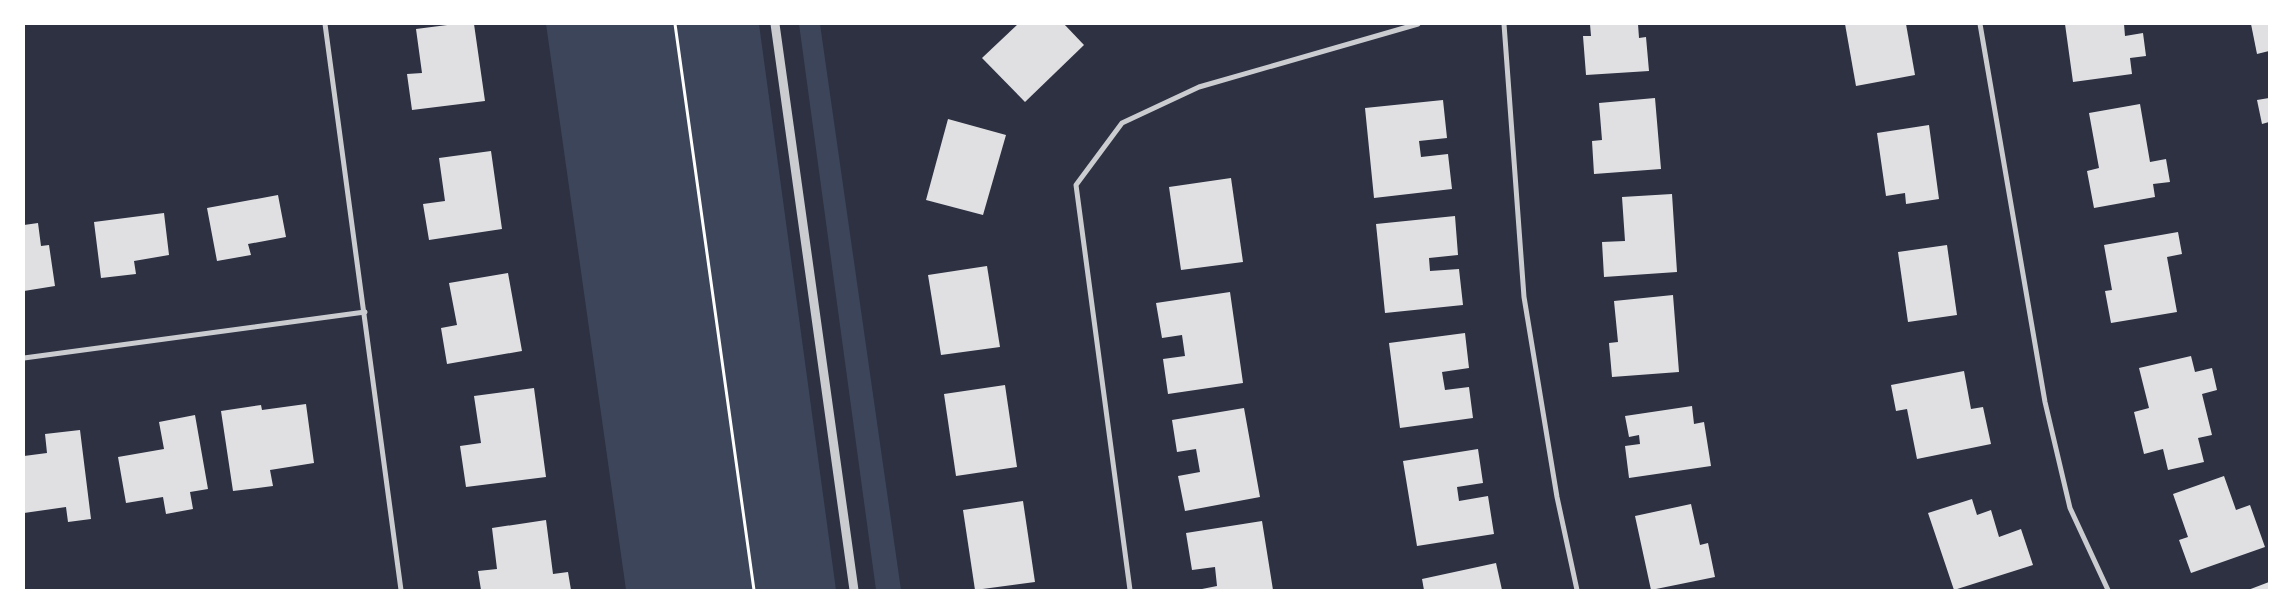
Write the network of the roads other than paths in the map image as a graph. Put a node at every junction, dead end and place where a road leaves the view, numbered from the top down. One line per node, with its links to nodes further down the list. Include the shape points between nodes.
1 (325, 24): 6 (street)
2 (775, 24): 9 (street)
3 (1418, 24): 10 (street, via 1199,87 1122,123 1076,185)
4 (1504, 24): 11 (street, via 1524,297 1557,498)
5 (1980, 24): 12 (street, via 2045,402 2070,508)
6 (365, 312): 7 (street); 8 (street)
7 (24, 358)
8 (402, 590)
9 (854, 590)
10 (1130, 590)
11 (1576, 590)
12 (2108, 590)

